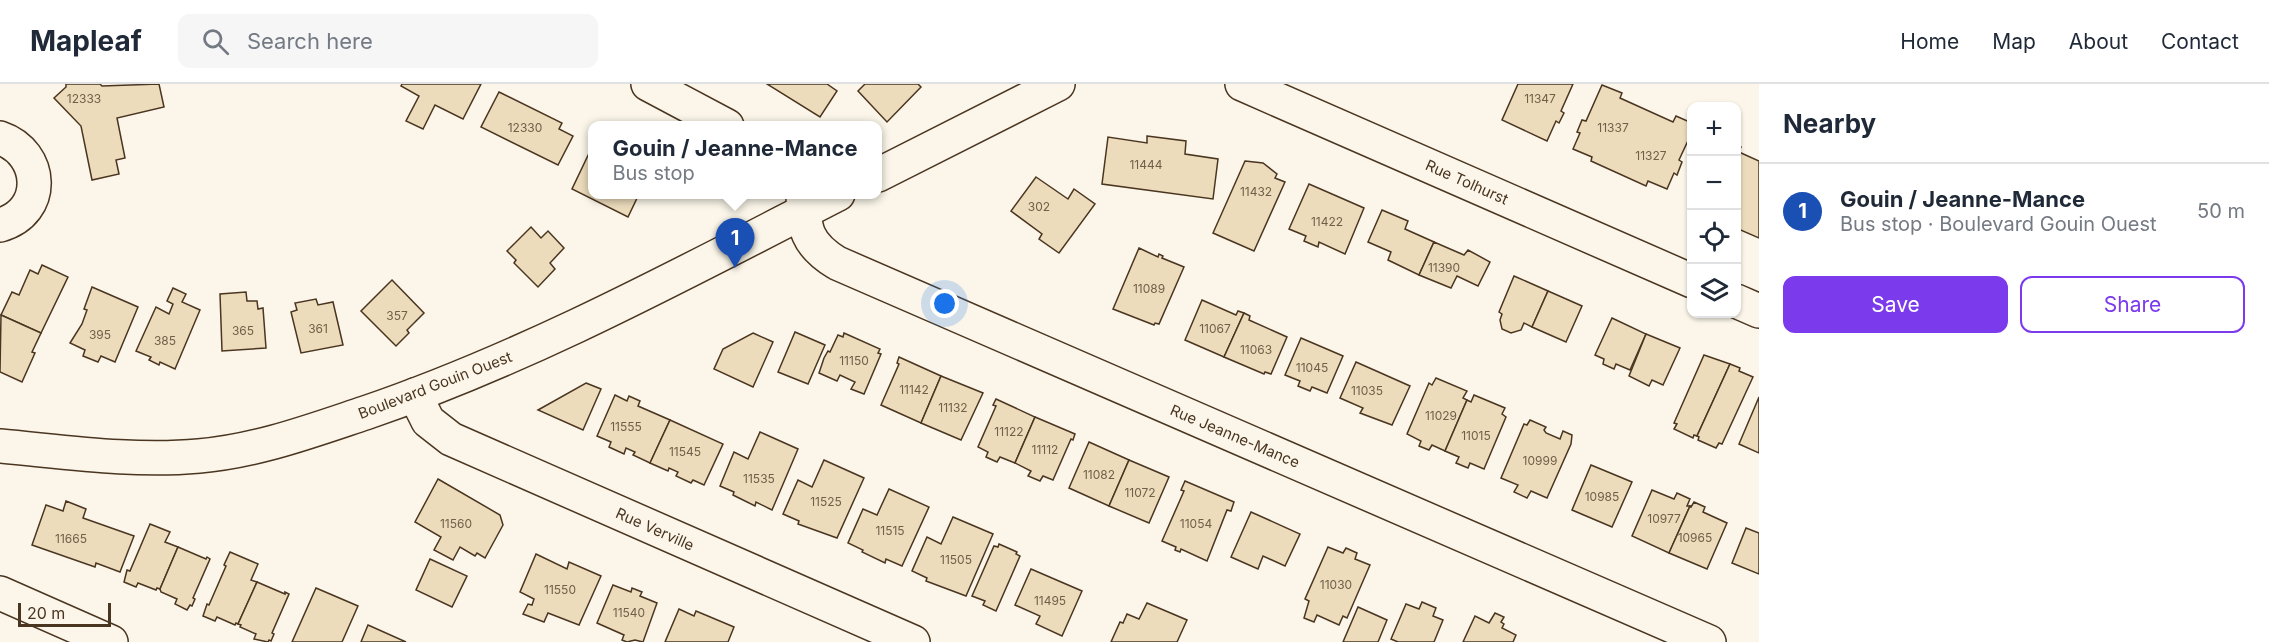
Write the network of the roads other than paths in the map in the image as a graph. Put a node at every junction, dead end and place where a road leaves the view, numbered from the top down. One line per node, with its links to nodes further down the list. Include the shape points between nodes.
1 (648, 84): 4 (street)
2 (1058, 84): 6 (street)
3 (1242, 84): 10 (street, Rue Tolhurst)
4 (718, 121)
5 (0, 138): 9 (street, via 14,143 25,154 34,182 32,198 24,211)
6 (882, 173)
7 (820, 199): 8 (street, Boulevard Gouin Ouest)
8 (803, 203): 13 (street, Boulevard Gouin Ouest, via 560,334); 18 (street, Rue Jeanne-Mance, via 810,239 837,263)
9 (0, 225)
10 (1687, 279)
11 (1741, 303): 12 (street)
12 (1759, 311)
13 (416, 395): 14 (street, Boulevard Gouin Ouest, via 294,437 200,456 118,456); 17 (street, Rue Verville, via 428,421 451,439)
14 (0, 446)
15 (0, 593): 16 (street)
16 (111, 642)
17 (913, 642)
18 (1709, 642)

